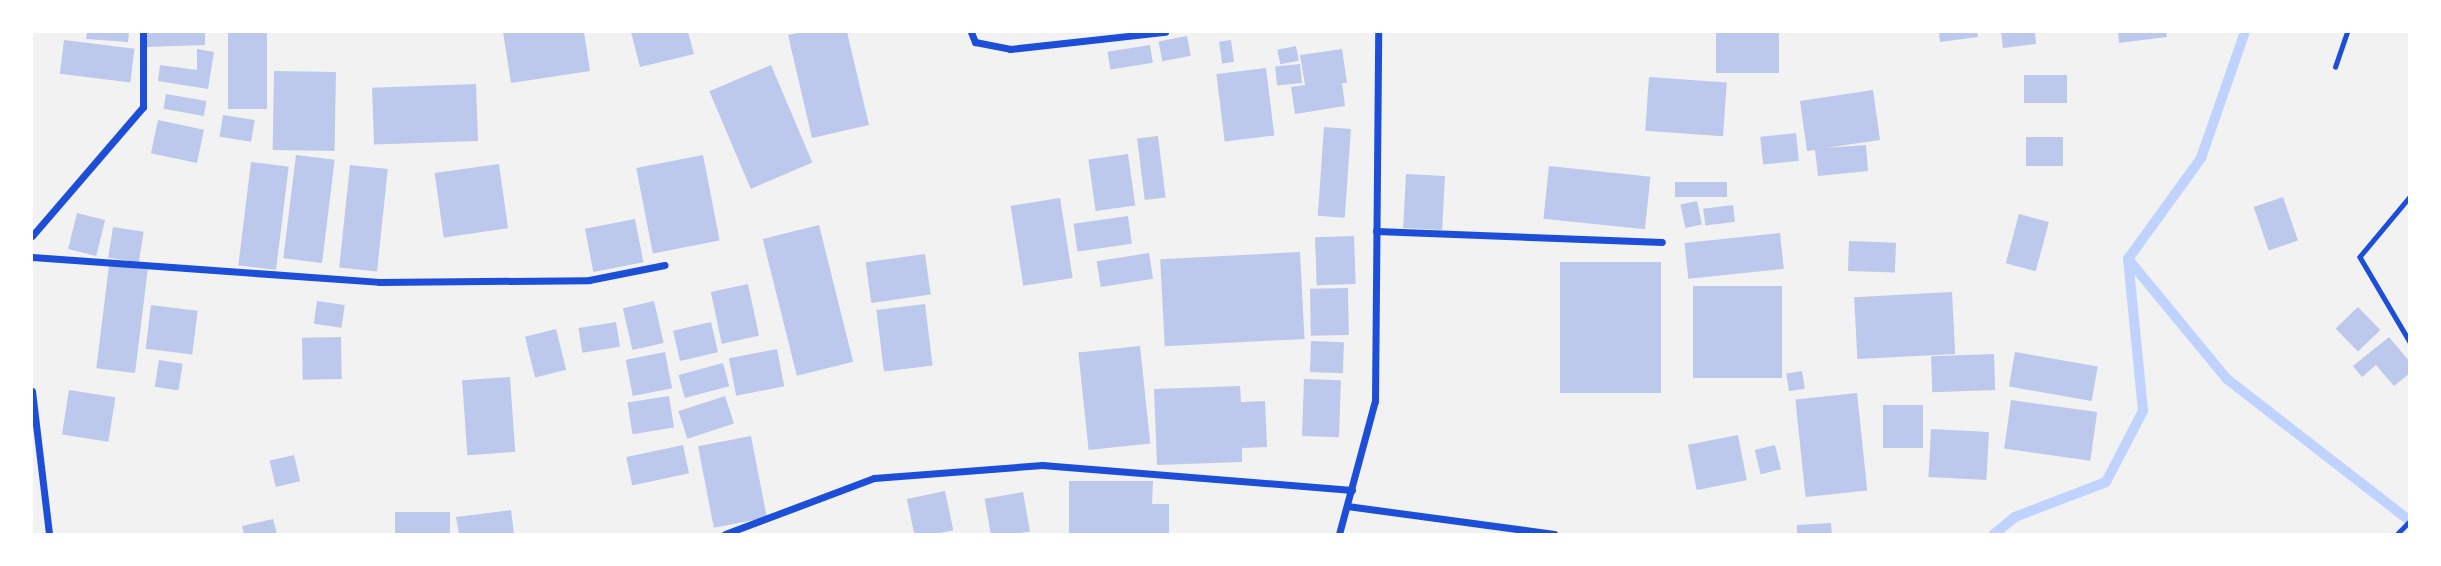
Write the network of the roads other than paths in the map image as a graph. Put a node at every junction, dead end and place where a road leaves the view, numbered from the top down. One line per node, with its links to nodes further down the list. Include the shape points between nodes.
1 (143, 32): 6 (street, via 143,107)
2 (971, 32): 3 (street, via 975,42 1010,49)
3 (1165, 32)
4 (1378, 32): 5 (street)
5 (1376, 231): 7 (street); 11 (street, via 1375,401)
6 (32, 236)
7 (1662, 242)
8 (32, 257): 9 (street, via 379,282 589,280)
9 (665, 265)
10 (32, 391): 13 (street)
11 (1352, 490): 12 (street); 14 (street, via 1042,465 874,478)
12 (1347, 506): 15 (street); 16 (street)
13 (50, 534)
14 (725, 534)
15 (1339, 534)
16 (1554, 534)

